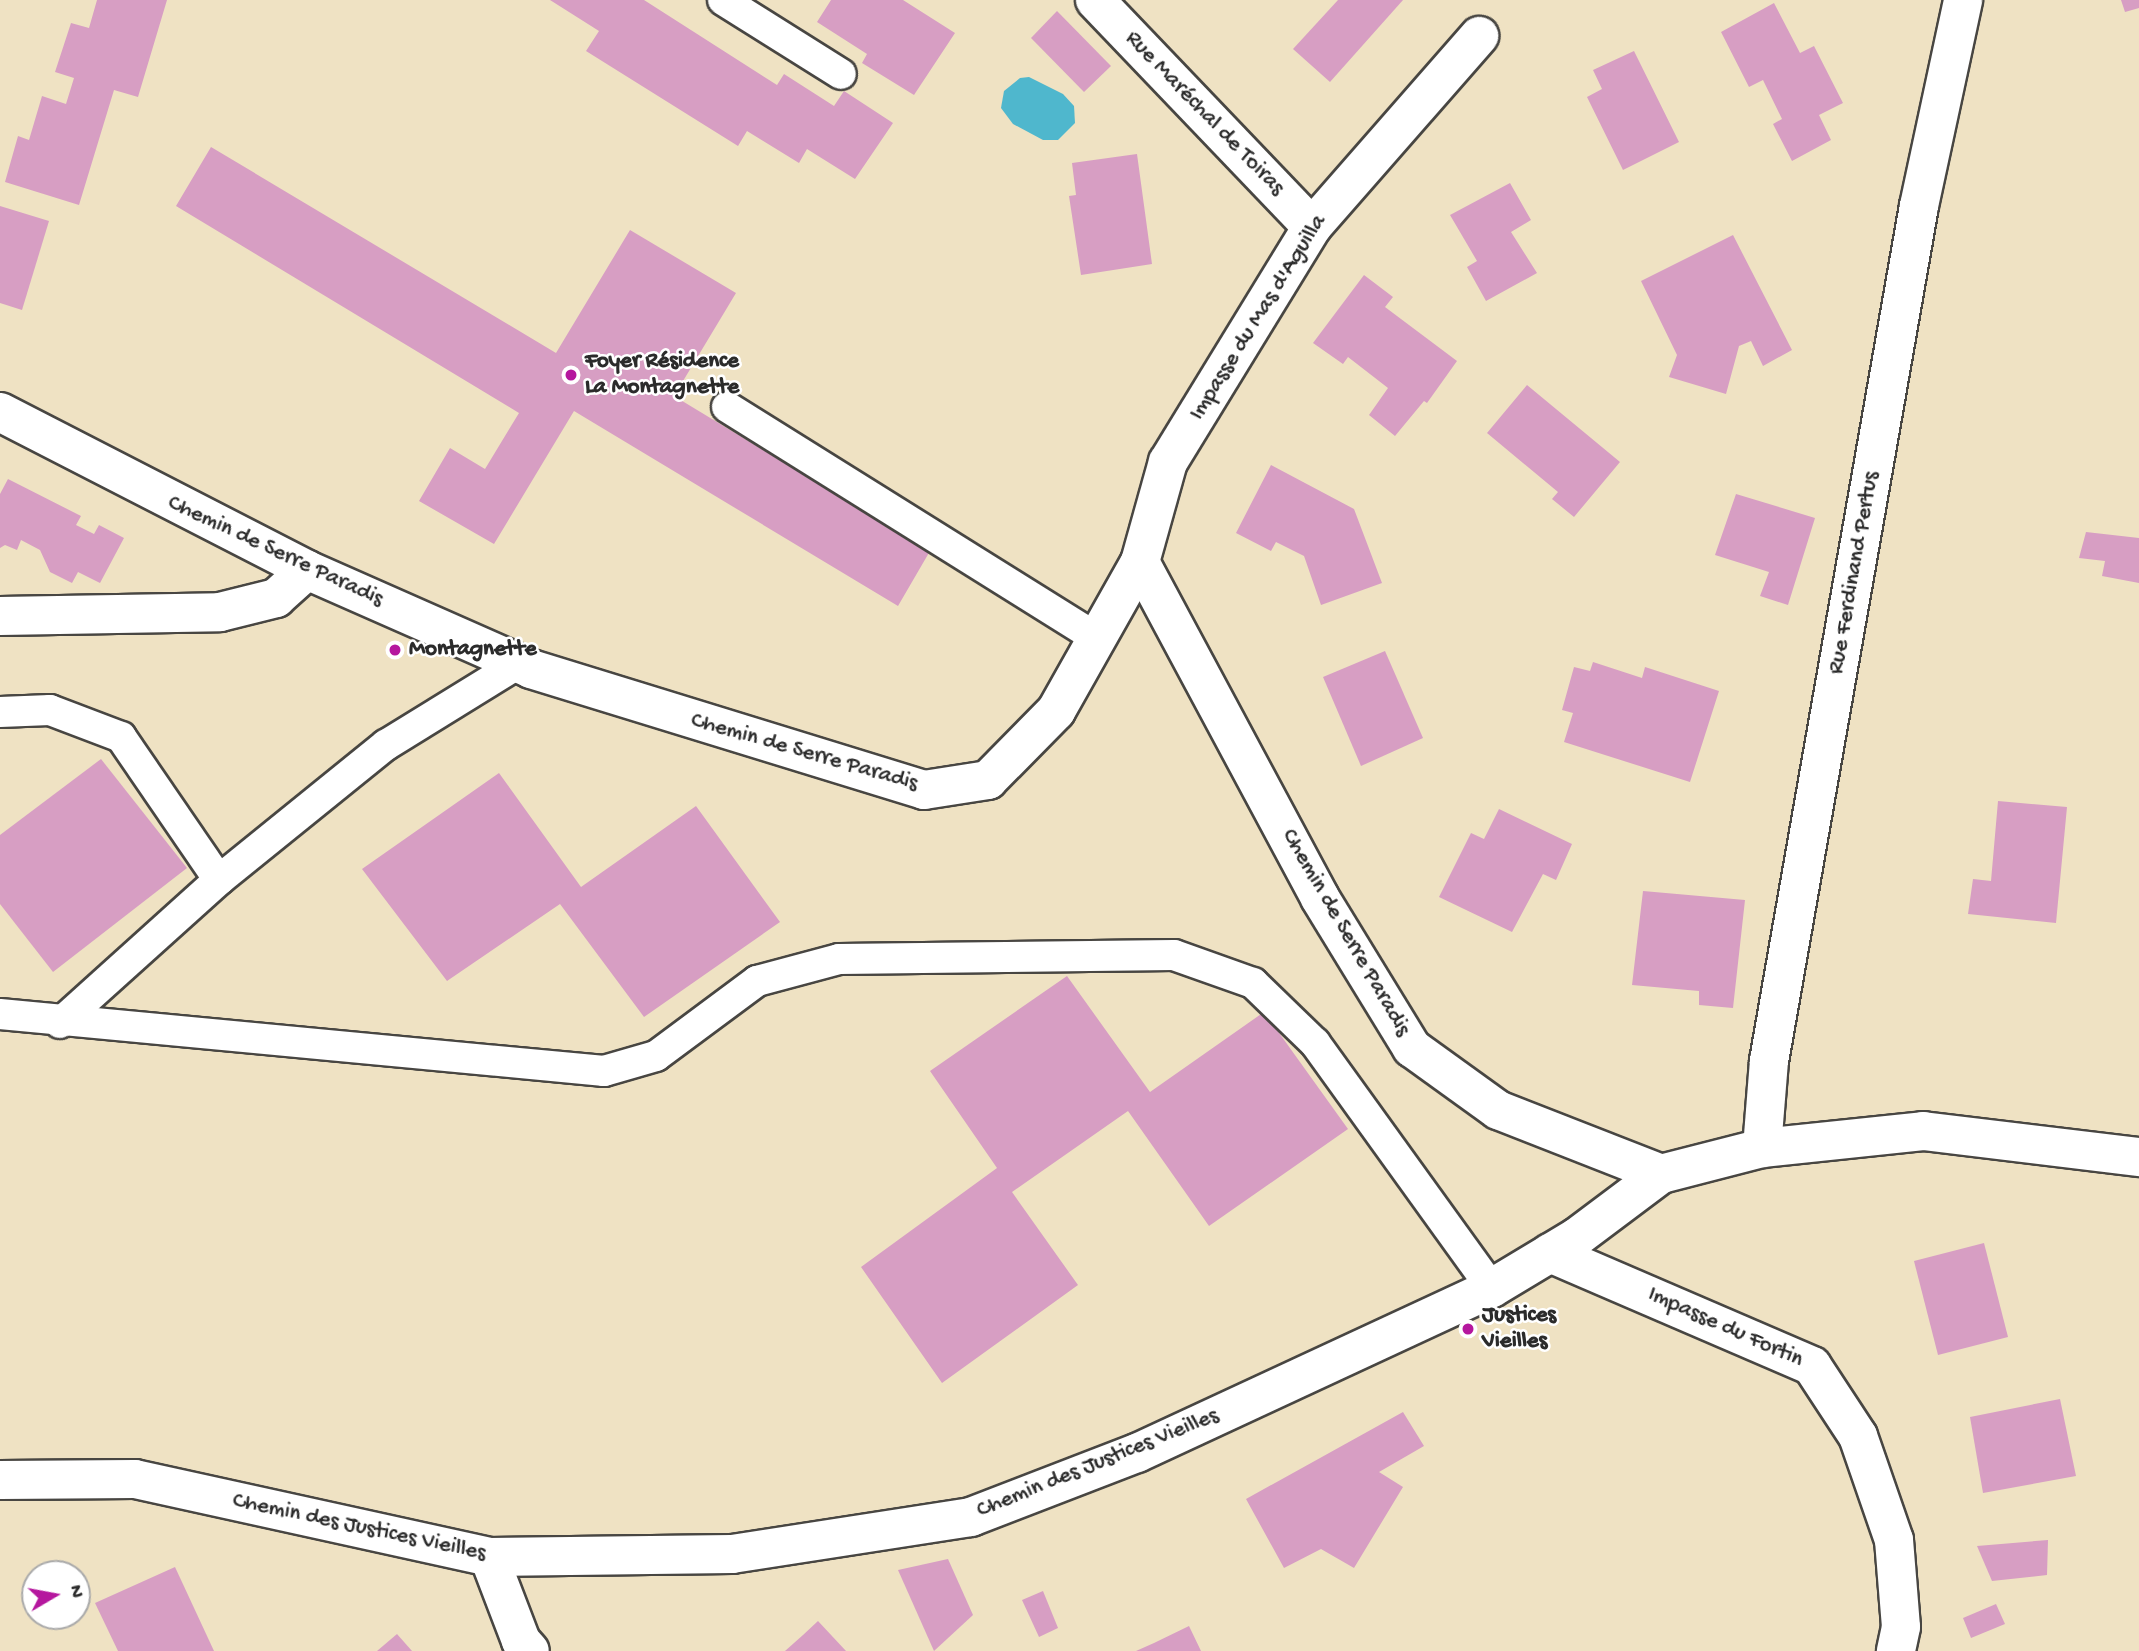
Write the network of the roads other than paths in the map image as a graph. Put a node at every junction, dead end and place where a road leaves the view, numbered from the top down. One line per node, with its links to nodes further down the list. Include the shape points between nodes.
1 (723, 0): 5 (lane)
2 (1095, 0): 6 (street, Rue Maréchal de Toiras)
3 (1964, 0): 18 (street, Rue Ferdinand Pertus, via 1916,220 1769,1061)
4 (1479, 36): 6 (street, Impasse du Mas d'Aguilla)
5 (841, 74)
6 (1312, 227): 9 (street, Impasse du Mas d'Aguilla, via 1168,463)
7 (727, 407): 12 (lane)
8 (0, 412): 10 (street, Chemin de Serre Paradis)
9 (1140, 562): 12 (street, Chemin de Serre Paradis); 20 (street, Chemin de Serre Paradis, via 1320,898 1412,1048 1498,1110)
10 (307, 570): 11 (street, via 276,598 220,612); 13 (street, Chemin de Serre Paradis)
11 (0, 616)
12 (1097, 638): 13 (street, Chemin de Serre Paradis, via 1056,711 988,780 924,790 857,773)
13 (519, 663): 15 (lane, via 386,746)
14 (0, 712): 15 (lane, via 50,710 121,737)
15 (219, 880): 17 (lane)
16 (0, 1014): 17 (lane)
17 (60, 1023): 22 (lane, via 604,1071 656,1056 757,981 839,959 1174,956 1253,983 1315,1043)
18 (1762, 1148): 19 (street, Chemin des Justices Vieilles, via 1923,1131); 20 (street, Chemin des Justices Vieilles)
19 (2139, 1157)
20 (1661, 1174): 21 (street, Chemin des Justices Vieilles)
21 (1550, 1253): 22 (street, Chemin des Justices Vieilles); 26 (street, Impasse du Fortin, via 1812,1366 1858,1436 1894,1540 1901,1627)
22 (1492, 1288): 24 (street, Chemin des Justices Vieilles, via 1138,1453 971,1517 732,1554)
23 (0, 1480): 24 (street, Chemin des Justices Vieilles, via 135,1479)
24 (489, 1557): 25 (street, via 521,1641)
25 (530, 1651)
26 (1896, 1651)

